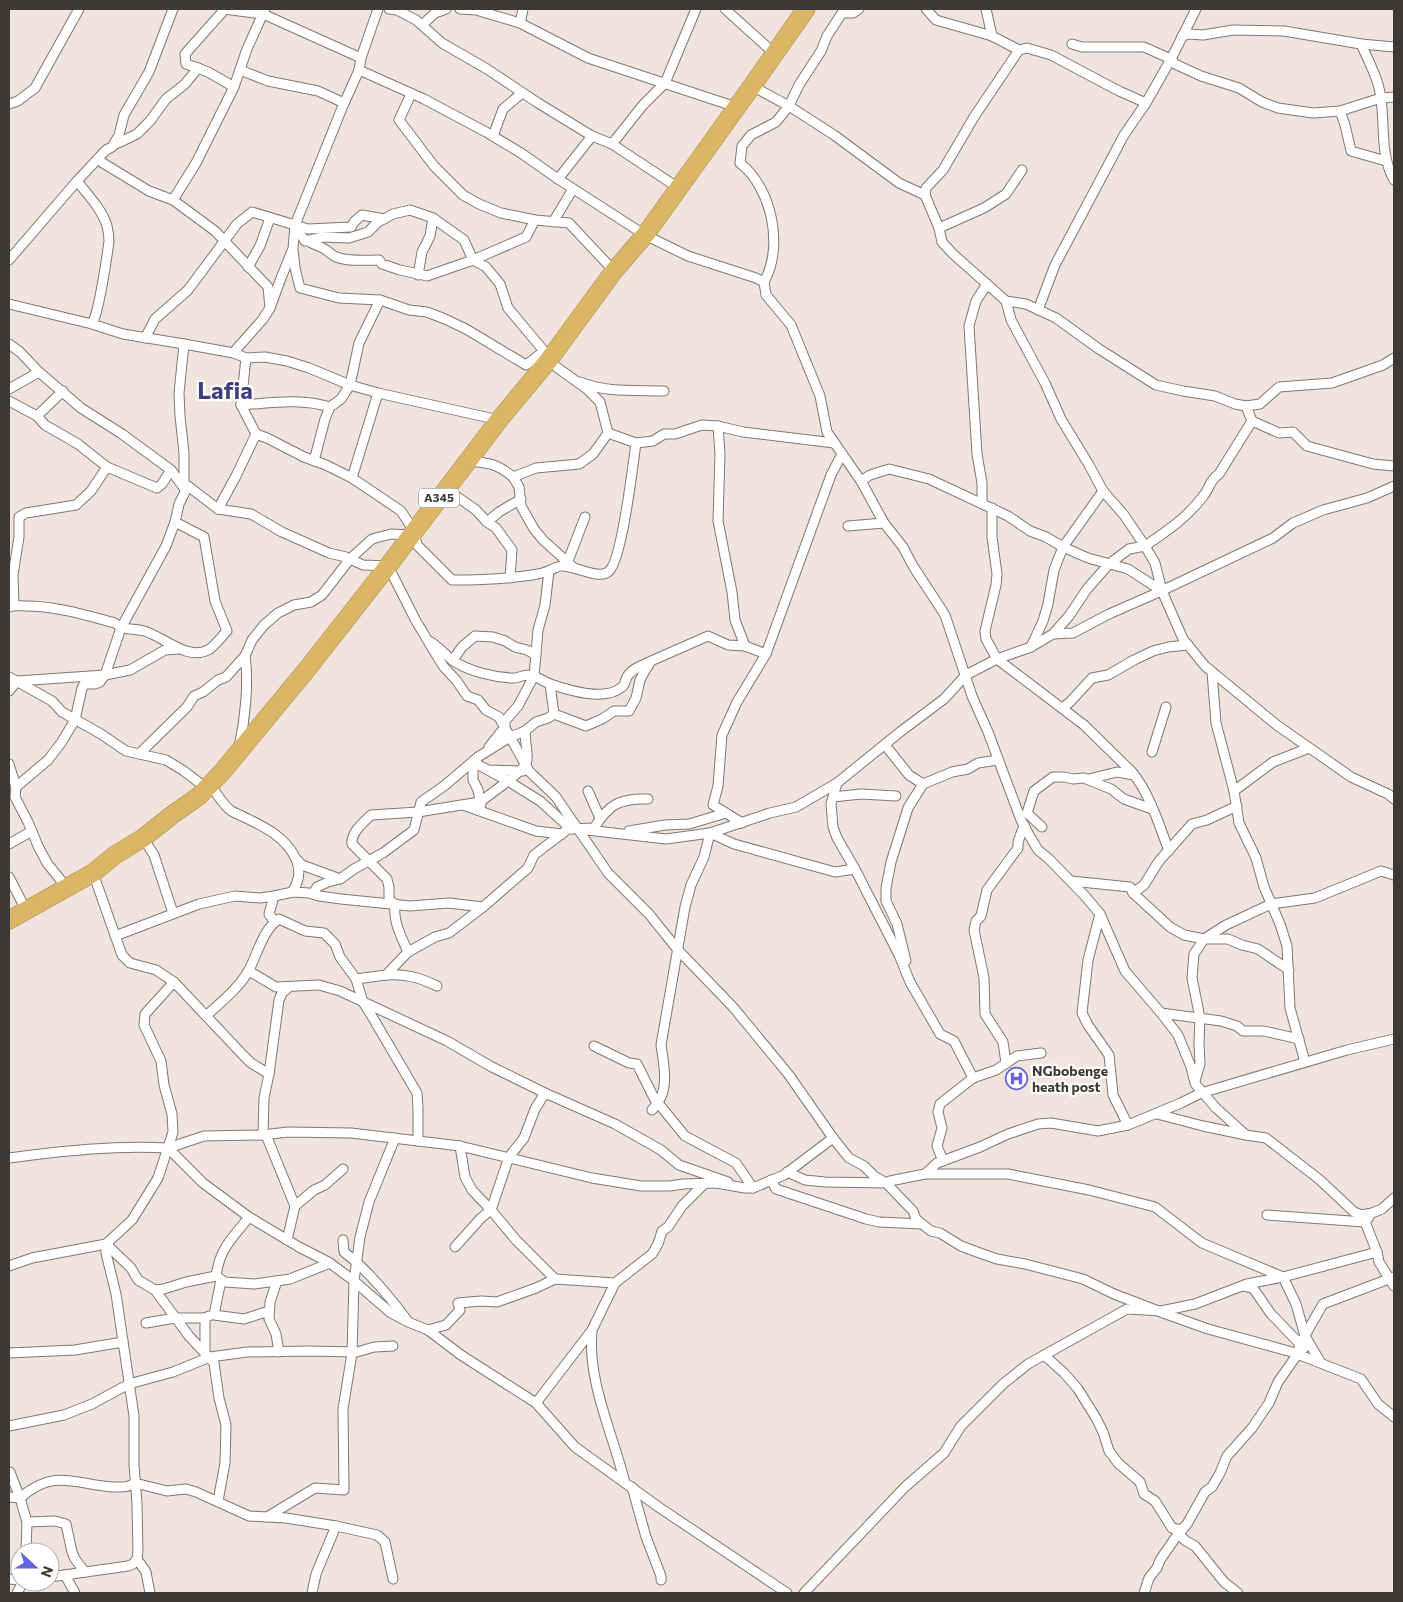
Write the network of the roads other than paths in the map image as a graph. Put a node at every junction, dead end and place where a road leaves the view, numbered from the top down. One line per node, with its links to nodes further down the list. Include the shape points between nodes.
1 (80, 9): 39 (street, via 35,88)
2 (173, 9): 47 (street, via 149,72 124,115)
3 (224, 9): 16 (street); 28 (street, via 185,54 186,64)
4 (378, 9): 26 (street)
5 (389, 9): 18 (street, via 397,10)
6 (446, 9): 18 (street, via 435,12)
7 (460, 9): 17 (street, via 476,10)
8 (522, 9): 17 (street)
9 (696, 9): 31 (street)
10 (725, 9): 25 (street)
11 (806, 9): 25 (highway, A345)
12 (859, 9): 41 (street, via 853,13 842,13)
13 (926, 9): 19 (street, via 936,20)
14 (986, 9): 19 (street)
15 (1196, 9): 20 (street)
16 (264, 11): 26 (street); 29 (street)
17 (520, 23): 31 (street, via 588,58)
18 (422, 25): 34 (street, via 442,43)
19 (992, 36): 24 (street)
20 (1182, 36): 22 (street, via 1233,30 1284,31); 27 (street)
21 (1072, 44): 27 (street, via 1082,47 1144,47)
22 (1361, 44): 23 (street); 37 (street, via 1378,82)
23 (1394, 47)
24 (1019, 50): 40 (street, via 1027,48 1052,55); 56 (street, via 943,170 926,188)
25 (774, 54): 32 (highway, A345)
26 (361, 58): 30 (street)
27 (1170, 60): 40 (street); 43 (street, via 1278,108 1313,113)
28 (198, 68): 33 (street); 47 (street, via 137,134)
29 (240, 70): 33 (street); 38 (street, via 268,81 318,91)
30 (359, 70): 35 (street); 38 (street)
31 (665, 83): 42 (street); 46 (street, via 643,104)
32 (752, 86): 41 (street); 42 (highway, A345)
33 (234, 87): 57 (street, via 196,163)
34 (522, 93): 44 (street, via 503,109); 45 (street)
35 (411, 94): 44 (street); 61 (street, via 399,120 447,180 479,204 501,213)
36 (1394, 97): 37 (street)
37 (1381, 98): 43 (street); 49 (street)
38 (344, 103): 63 (street)
39 (9, 104)
40 (1146, 104): 80 (street, via 1124,135 1054,265)
41 (789, 106): 56 (street, via 899,183); 74 (street, via 776,122 751,135 739,156 740,163 762,189 771,217 774,238 770,271)
42 (736, 107): 54 (highway, A345)
43 (1340, 111): 49 (street, via 1351,151)
44 (493, 136): 51 (street)
45 (592, 136): 46 (street); 51 (street)
46 (612, 144): 54 (street)
47 (112, 147): 48 (street)
48 (98, 160): 53 (street); 57 (street, via 148,191)
49 (1386, 161): 52 (street)
50 (1022, 170): 64 (street, via 1006,194 984,208)
51 (558, 179): 55 (street)
52 (1394, 180)
53 (77, 181): 69 (street); 81 (street, via 102,215 109,239)
54 (677, 187): 65 (highway, A345)
55 (573, 189): 62 (street); 65 (street)
56 (925, 196): 64 (street)
57 (173, 200): 66 (street)
58 (270, 218): 63 (street); 66 (street, via 252,212); 71 (street)
59 (433, 218): 60 (street, via 410,210); 70 (street, via 464,240); 73 (street)
60 (384, 219): 63 (street, via 362,215 351,227 308,229); 67 (street, via 368,232 349,238 323,237)
61 (535, 220): 62 (street); 70 (street, via 526,237)
62 (553, 222): 72 (street, via 569,224)
63 (295, 225): 67 (street); 68 (street)
64 (939, 228): 75 (street, via 942,242 952,254)
65 (644, 234): 72 (highway, A345); 74 (street, via 688,256)
66 (225, 240): 71 (street); 82 (street, via 188,290 155,319)
67 (305, 241): 73 (street, via 337,257 379,260 382,264)
68 (293, 249): 76 (street, via 300,288 339,298); 79 (street)
69 (9, 260)
70 (473, 260): 73 (street, via 427,276); 86 (street, via 486,267 500,284 508,308)
71 (248, 267): 79 (street, via 268,287)
72 (614, 271): 86 (highway, A345)
73 (418, 275)
74 (764, 282): 107 (street, via 766,295 791,325 820,396 827,432)
75 (987, 284): 77 (street); 122 (street, via 976,301 969,326)
76 (380, 300): 86 (street, via 445,318 526,365); 91 (street, via 360,343)
77 (1006, 301): 80 (street, via 1026,304); 120 (street, via 1011,320 1061,419)
78 (9, 304): 81 (street)
79 (270, 308): 85 (street)
80 (1038, 310): 98 (street, via 1056,318 1156,385 1215,396)
81 (92, 324): 82 (street)
82 (145, 338): 84 (street)
83 (9, 344): 89 (street)
84 (184, 344): 85 (street); 118 (street, via 179,393)
85 (233, 353): 87 (street)
86 (546, 356): 90 (street); 101 (highway, A345)
87 (246, 358): 91 (street, via 287,361); 97 (street)
88 (1394, 358): 98 (street, via 1332,383 1279,387 1260,404)
89 (39, 372): 92 (street); 93 (street)
90 (566, 375): 94 (street, via 587,384 621,391); 104 (street, via 600,402)
91 (350, 385): 95 (street); 99 (street)
92 (9, 389)
93 (63, 391): 100 (street); 113 (street, via 82,408)
94 (664, 391)
95 (378, 393): 101 (street); 115 (street)
96 (9, 402): 100 (street)
97 (241, 405): 99 (street, via 288,401); 105 (street)
98 (1246, 406): 102 (street)
99 (330, 407): 109 (street)
100 (37, 416): 111 (street, via 45,425 78,444)
101 (499, 420): 110 (highway, A345)
102 (1252, 421): 112 (street, via 1279,433 1293,432 1307,446 1373,464); 133 (street, via 1219,474 1211,480 1204,496 1181,522)
103 (718, 426): 106 (street, via 702,425 675,434 664,434 653,441); 107 (street); 148 (street, via 718,521 735,620)
104 (608, 433): 106 (street); 114 (street, via 593,454 579,464 536,468)
105 (256, 434): 109 (street); 124 (street)
106 (636, 443): 138 (street, via 614,566 608,573 599,575)
107 (834, 443): 108 (street)
108 (842, 454): 116 (street); 151 (street, via 831,475)
109 (314, 461): 115 (street)
110 (467, 461): 114 (street, via 490,463); 119 (highway, A345)
111 (106, 466): 113 (street, via 157,488); 125 (street, via 91,490 76,505)
112 (1394, 466)
113 (171, 470): 118 (street)
114 (514, 477): 121 (street)
115 (352, 478): 132 (street, via 401,511)
116 (861, 481): 122 (street, via 889,469 929,479); 130 (street)
117 (1394, 486): 142 (street, via 1292,523 1272,538)
118 (186, 487): 124 (street); 128 (street)
119 (446, 489): 129 (street); 132 (highway, A345)
120 (1102, 491): 133 (street, via 1124,515); 134 (street)
121 (520, 499): 129 (street); 138 (street, via 534,529)
122 (982, 503): 123 (street)
123 (992, 508): 134 (street); 154 (street, via 997,574 985,631)
124 (218, 509): 135 (street, via 251,514 297,540)
125 (19, 517): 127 (street); 136 (street, via 19,537)
126 (585, 517): 138 (street)
127 (9, 518)
128 (175, 522): 144 (street, via 166,546); 150 (street, via 204,537 215,601 227,631 209,649 199,653)
129 (487, 522): 141 (street, via 496,528 512,550)
130 (884, 523): 131 (street); 159 (street, via 903,547 945,615)
131 (848, 526)
132 (412, 533): 135 (street, via 372,539); 139 (highway, A345); 141 (street, via 417,545 452,580)
133 (1145, 546): 137 (street, via 1128,549); 142 (street, via 1155,563)
134 (1063, 547): 137 (street); 149 (street, via 1054,570 1043,621)
135 (350, 559): 139 (street, via 363,564); 153 (street, via 322,595 278,613 264,625)
136 (12, 563): 143 (street)
137 (1109, 564): 142 (street, via 1128,569); 145 (street)
138 (569, 565): 140 (street)
139 (388, 566): 146 (street); 175 (highway, A345)
140 (549, 571): 141 (street); 152 (street)
141 (510, 578)
142 (1162, 591): 145 (street, via 1073,633); 147 (street)
143 (11, 606): 144 (street, via 62,609 115,622)
144 (121, 628): 150 (street, via 144,631); 158 (street)
145 (1053, 634): 149 (street)
146 (428, 640): 155 (street); 168 (street, via 466,696 478,700 486,710 499,717)
147 (1188, 645): 157 (street); 164 (street, via 1152,651 1108,675 1092,678)
148 (745, 646): 151 (street); 156 (street, via 728,645 708,636)
149 (1032, 647): 154 (street)
150 (179, 649): 158 (street, via 165,650 130,670)
151 (766, 654): 199 (street, via 737,702 722,735 718,786 713,805)
152 (536, 655): 155 (street, via 493,637 475,636); 160 (street)
153 (245, 656): 174 (street, via 226,678 194,696 187,707); 175 (street, via 248,672 246,702)
154 (997, 659): 159 (street); 164 (street)
155 (453, 660): 160 (street, via 486,674 514,679 525,674)
156 (651, 662): 162 (street, via 635,669 623,687 610,694 576,692); 166 (street, via 628,711 614,711 586,726)
157 (1212, 672): 172 (street); 189 (street, via 1216,723)
158 (104, 675): 161 (street); 167 (street, via 100,682 84,684)
159 (966, 675): 171 (street, via 944,699); 177 (street)
160 (534, 676): 162 (street); 168 (street, via 518,706 505,720)
161 (13, 679): 163 (street); 167 (street, via 52,701)
162 (550, 684): 166 (street)
163 (9, 691)
164 (1062, 708): 181 (street)
165 (1166, 708): 173 (street)
166 (554, 714): 169 (street, via 536,722)
167 (75, 720): 174 (street, via 126,751); 187 (street, via 48,760)
168 (505, 727): 170 (street); 176 (street)
169 (526, 731): 170 (street); 179 (street, via 528,759)
170 (510, 738): 176 (street); 179 (street)
171 (885, 745): 184 (street); 185 (street, via 909,775)
172 (1309, 748): 189 (street, via 1273,762); 193 (street, via 1351,777)
173 (1152, 752)
174 (138, 754): 186 (street, via 166,760)
175 (237, 755): 186 (highway, A345)
176 (477, 759): 180 (street); 194 (street, via 473,780); 198 (street, via 421,802)
177 (998, 760): 185 (street, via 978,763); 203 (street)
178 (9, 764): 187 (street)
179 (525, 769): 180 (street); 183 (street); 205 (street, via 556,797)
180 (488, 770): 183 (street)
181 (1134, 775): 182 (street, via 1117,772); 197 (street)
182 (1089, 779): 197 (street, via 1124,799); 204 (street, via 1053,777 1034,791 1027,813)
183 (508, 781): 194 (street); 205 (street)
184 (837, 783): 191 (street); 202 (street, via 796,806)
185 (923, 784): 225 (street, via 902,825)
186 (208, 786): 210 (highway, A345); 213 (street, via 229,810 282,838)
187 (16, 787): 206 (street, via 15,797)
188 (588, 791): 201 (street)
189 (1234, 791): 196 (street)
190 (896, 796): 191 (street, via 861,794)
191 (833, 797): 215 (street, via 833,828)
192 (648, 799): 201 (street, via 625,799)
193 (1394, 800)
194 (480, 802): 195 (street); 200 (street)
195 (462, 805): 198 (street); 200 (street)
196 (1237, 806): 212 (street, via 1192,824); 228 (street, via 1239,822 1256,858)
197 (1152, 809): 212 (street)
198 (418, 812): 214 (street, via 414,830); 214 (street, via 371,815 352,840 352,844)
199 (726, 813): 202 (street); 207 (street, via 689,824)
200 (483, 814): 209 (street, via 536,831)
201 (600, 818): 205 (street, via 594,828)
202 (742, 823): 208 (street)
203 (1024, 825): 220 (street, via 1038,850); 257 (street, via 1018,848 987,890 974,930 984,978 985,1014 1002,1042)
204 (1042, 826)
205 (575, 829): 207 (street); 209 (street, via 568,829); 238 (street, via 608,873 649,914)
206 (32, 831): 211 (street); 221 (street, via 47,863)
207 (601, 831): 208 (street, via 666,839)
208 (710, 832): 215 (street, via 734,844 835,872); 238 (street, via 685,907)
209 (562, 834): 229 (street, via 534,855 528,868)
210 (143, 838): 216 (highway, A345); 231 (street, via 154,854)
211 (9, 844)
212 (1169, 851): 223 (street, via 1144,885)
213 (296, 859): 219 (street, via 302,865); 222 (street, via 299,875)
214 (369, 860): 219 (street); 227 (street, via 387,879 389,900)
215 (856, 869): 232 (street)
216 (93, 873): 221 (highway, A345); 236 (street)
217 (1394, 875): 228 (street, via 1381,871 1314,898)
218 (9, 877): 230 (street)
219 (340, 879): 224 (street, via 316,887)
220 (1071, 881): 223 (street, via 1130,887); 233 (street)
221 (67, 888): 230 (highway, A345)
222 (292, 892): 224 (street); 226 (street)
223 (1133, 893): 237 (street, via 1170,927 1184,935)
224 (313, 894): 227 (street)
225 (886, 894): 232 (street); 243 (street, via 901,936)
226 (274, 896): 231 (street, via 235,896); 235 (street, via 269,914)
227 (395, 904): 229 (street, via 449,903); 239 (street, via 395,921)
228 (1271, 904): 237 (street); 240 (street, via 1287,946)
229 (483, 907): 239 (street, via 449,933)
230 (26, 910): 234 (highway, A345)
231 (173, 913): 236 (street)
232 (878, 914): 243 (street)
233 (1100, 914): 249 (street, via 1125,971); 265 (street, via 1088,960 1082,1013 1109,1055 1113,1095)
234 (9, 920)
235 (275, 922): 241 (street, via 260,943); 244 (street, via 279,920 305,931 324,934 335,944)
236 (115, 936): 245 (street, via 125,959 156,970)
237 (1204, 939): 240 (street, via 1228,939 1258,949); 251 (street, via 1194,954 1192,978)
238 (678, 950): 263 (street, via 661,1045 664,1086); 269 (street, via 733,1007 789,1075)
239 (408, 952): 242 (street)
240 (1289, 970): 252 (street, via 1290,1008)
241 (249, 971): 247 (street, via 276,987); 250 (street)
242 (386, 975): 244 (street); 246 (street, via 420,978)
243 (908, 977): 259 (street, via 940,1034 954,1041)
244 (356, 979): 248 (street)
245 (174, 982): 250 (street); 272 (street, via 145,1014 144,1024 161,1061 172,1114)
246 (437, 986)
247 (289, 987): 248 (street, via 319,985); 258 (street, via 279,1000)
248 (363, 1002): 261 (street, via 447,1040); 270 (street, via 417,1093)
249 (1161, 1013): 251 (street); 260 (street, via 1178,1036 1192,1067)
250 (206, 1016): 258 (street, via 251,1063)
251 (1200, 1018): 252 (street, via 1221,1021 1243,1031 1264,1031); 260 (street, via 1200,1064)
252 (1299, 1039): 256 (street)
253 (1394, 1039): 256 (street)
254 (594, 1046): 263 (street, via 637,1064)
255 (1041, 1053): 257 (street, via 1016,1056)
256 (1305, 1062): 262 (street)
257 (1006, 1063): 259 (street)
258 (269, 1074): 266 (street, via 264,1098)
259 (973, 1078): 275 (street, via 940,1104 938,1112 942,1128 937,1146)
260 (1195, 1083): 262 (street)
261 (545, 1093): 273 (street, via 524,1138); 282 (street, via 615,1124 661,1150 679,1165)
262 (1202, 1093): 264 (street); 267 (street)
263 (655, 1106): 282 (street, via 685,1136 736,1162)
264 (1158, 1114): 265 (street); 267 (street)
265 (1128, 1126): 275 (street, via 1098,1131 1038,1124)
266 (264, 1135): 268 (street, via 322,1132); 272 (street, via 204,1136); 284 (street)
267 (1246, 1135): 286 (street, via 1266,1138 1320,1180 1354,1212 1362,1215)
268 (395, 1138): 270 (street); 296 (street, via 369,1202)
269 (833, 1138): 277 (street); 280 (street, via 849,1158)
270 (418, 1141): 271 (street)
271 (460, 1146): 273 (street); 285 (street, via 467,1183)
272 (168, 1148): 274 (street, via 67,1150); 288 (street, via 203,1183); 293 (street, via 158,1178 132,1220)
273 (509, 1157): 281 (street, via 592,1178 641,1186); 285 (street)
274 (9, 1158)
275 (943, 1161): 278 (street)
276 (342, 1169): 284 (street)
277 (787, 1172): 279 (street); 280 (street, via 805,1180)
278 (926, 1174): 280 (street); 299 (street, via 1008,1174 1082,1188 1155,1207 1202,1243)
279 (772, 1180): 282 (street); 290 (street, via 776,1189 852,1216 880,1222)
280 (886, 1183): 290 (street)
281 (703, 1185): 282 (street, via 716,1183); 305 (street, via 662,1231 652,1254)
282 (749, 1188)
283 (1394, 1198): 286 (street)
284 (295, 1206): 291 (street)
285 (492, 1210): 294 (street); 301 (street, via 516,1240)
286 (1372, 1213): 289 (street)
287 (1267, 1215): 289 (street)
288 (249, 1216): 291 (street); 300 (street, via 224,1248 218,1262)
289 (1365, 1222): 295 (street)
290 (922, 1224): 309 (street, via 977,1252 1083,1279)
291 (286, 1240): 297 (street)
292 (344, 1240): 296 (street, via 344,1252)
293 (106, 1244): 298 (street, via 32,1258); 307 (street, via 131,1268 138,1280); 317 (street)
294 (455, 1246)
295 (1377, 1252): 299 (street); 302 (street, via 1379,1262)
296 (357, 1261): 304 (street); 312 (street)
297 (330, 1263): 303 (street); 304 (street)
298 (9, 1266)
299 (1283, 1276): 306 (street); 316 (street, via 1296,1304)
300 (219, 1278): 303 (street, via 225,1282 254,1284); 307 (street); 310 (street)
301 (555, 1279): 305 (street); 314 (street, via 497,1302 458,1303 460,1310 446,1325)
302 (1393, 1280): 316 (street, via 1324,1304)
303 (277, 1281): 308 (street)
304 (354, 1281): 312 (street, via 391,1313); 321 (street)
305 (615, 1283): 315 (street)
306 (1243, 1286): 309 (street, via 1195,1304); 316 (street, via 1253,1288 1271,1314)
307 (155, 1290): 311 (street)
308 (269, 1311): 310 (street, via 244,1319); 319 (street)
309 (1161, 1311): 322 (street); 324 (street, via 1127,1309)
310 (209, 1316): 311 (street); 323 (street)
311 (176, 1318): 313 (street); 323 (street)
312 (408, 1322): 314 (street)
313 (146, 1323)
314 (428, 1330): 327 (street)
315 (592, 1330): 327 (street); 332 (street, via 592,1368 611,1439)
316 (1303, 1340): 322 (street); 325 (street)
317 (123, 1342): 320 (street, via 75,1350); 326 (street)
318 (393, 1346): 321 (street)
319 (279, 1352): 321 (street); 323 (street)
320 (9, 1353)
321 (352, 1353): 336 (street, via 343,1409 344,1490 315,1488)
322 (1297, 1354): 325 (street); 339 (street, via 1278,1382 1269,1403 1252,1428 1226,1456 1212,1487 1205,1492)
323 (207, 1355): 326 (street, via 173,1372); 335 (street, via 214,1363 226,1425 225,1463)
324 (1044, 1355): 339 (street, via 1078,1389 1118,1463 1140,1482 1144,1494 1155,1501 1172,1528); 351 (street, via 1002,1384 961,1426 944,1453 905,1487)
325 (1321, 1363): 328 (street, via 1361,1379 1378,1404)
326 (129, 1384): 329 (street, via 64,1415); 331 (street, via 134,1416)
327 (536, 1402): 332 (street, via 575,1446)
328 (1394, 1417)
329 (9, 1426)
330 (9, 1470): 334 (street)
331 (135, 1484): 334 (street, via 128,1488 47,1480 30,1488); 335 (street, via 167,1491 192,1490); 341 (street)
332 (628, 1485): 346 (street); 350 (street)
333 (9, 1497): 334 (street)
334 (20, 1498): 337 (street)
335 (218, 1501): 336 (street, via 249,1516)
336 (267, 1517): 338 (street)
337 (27, 1522): 340 (street); 342 (street, via 66,1524 72,1552)
338 (336, 1526): 345 (street, via 377,1535 385,1542); 349 (street, via 316,1574)
339 (1180, 1532): 352 (street, via 1149,1578); 353 (street, via 1224,1582)
340 (26, 1542)
341 (137, 1559): 342 (street, via 128,1566); 348 (street, via 146,1572)
342 (85, 1572): 343 (street)
343 (65, 1575): 344 (street); 347 (street)
344 (60, 1576)
345 (393, 1579)
346 (661, 1580)
347 (75, 1593)
348 (150, 1593)
349 (312, 1593)
350 (787, 1593)
351 (804, 1593)
352 (1144, 1593)
353 (1238, 1593)

